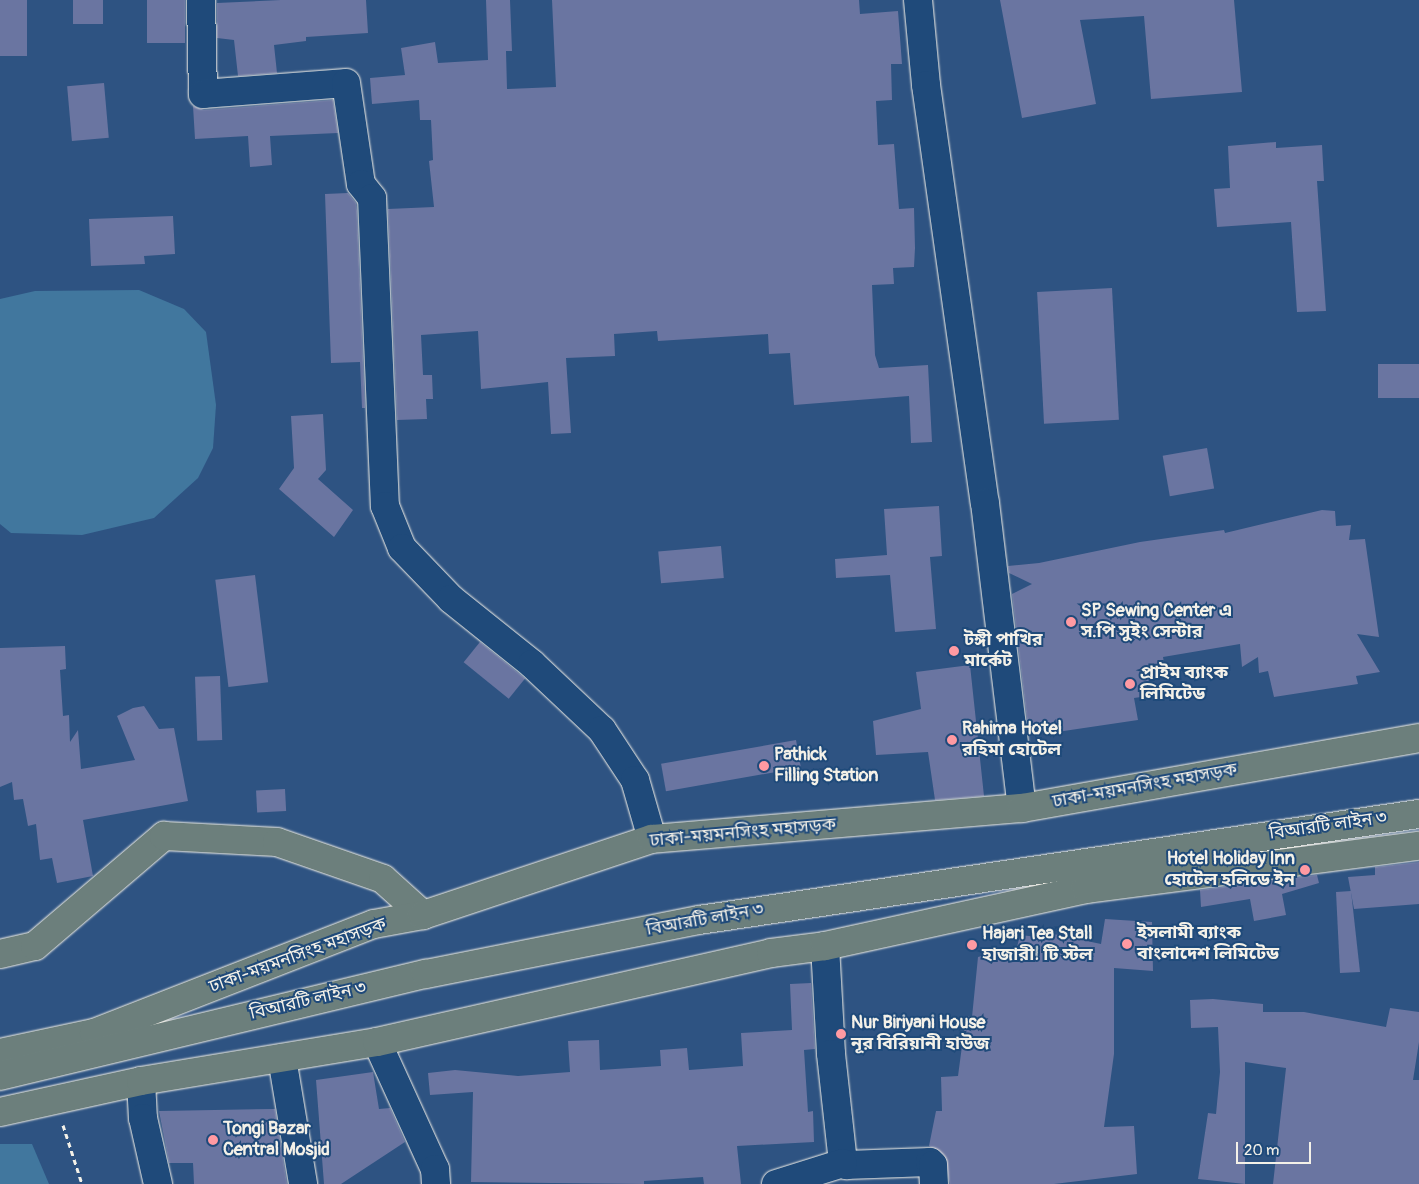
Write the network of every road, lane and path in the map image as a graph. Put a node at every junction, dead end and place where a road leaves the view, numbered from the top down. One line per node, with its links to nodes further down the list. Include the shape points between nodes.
1 (201, 0): 6 (street, via 203,94 346,83 361,184 372,198 385,506 402,548 451,599 532,664 602,730 635,780)
2 (918, 0): 4 (street, via 926,85)
3 (1419, 738): 4 (highway, ঢাকা-ময়মনসিংহ মহাসড়ক)
4 (1022, 808): 6 (highway, ঢাকা-ময়মনসিংহ মহাসড়ক)
5 (1419, 814): 14 (highway, বিআরটি লাইন ৩, via 698,920 426,974)
6 (652, 839): 8 (highway, ঢাকা-ময়মনসিংহ মহাসড়ক)
7 (1419, 846): 9 (highway, via 1086,889)
8 (423, 915): 10 (highway, via 383,879 277,842 164,836 35,946); 12 (highway, ঢাকা-ময়মনসিংহ মহাসড়ক, via 374,924 94,1033)
9 (825, 946): 11 (highway, via 771,953); 18 (street, via 831,1054)
10 (0, 954)
11 (377, 1042): 13 (highway); 22 (street, via 435,1169)
12 (0, 1053)
13 (282, 1058): 15 (highway); 21 (street)
14 (0, 1076)
15 (141, 1081): 16 (highway); 20 (street, via 143,1118)
16 (56, 1100): 17 (highway); 19 (path)
17 (0, 1112)
18 (843, 1163): 23 (street); 24 (street, via 930,1162 934,1165)
19 (82, 1184)
20 (158, 1184)
21 (303, 1184)
22 (436, 1184)
23 (776, 1184)
24 (934, 1184)

